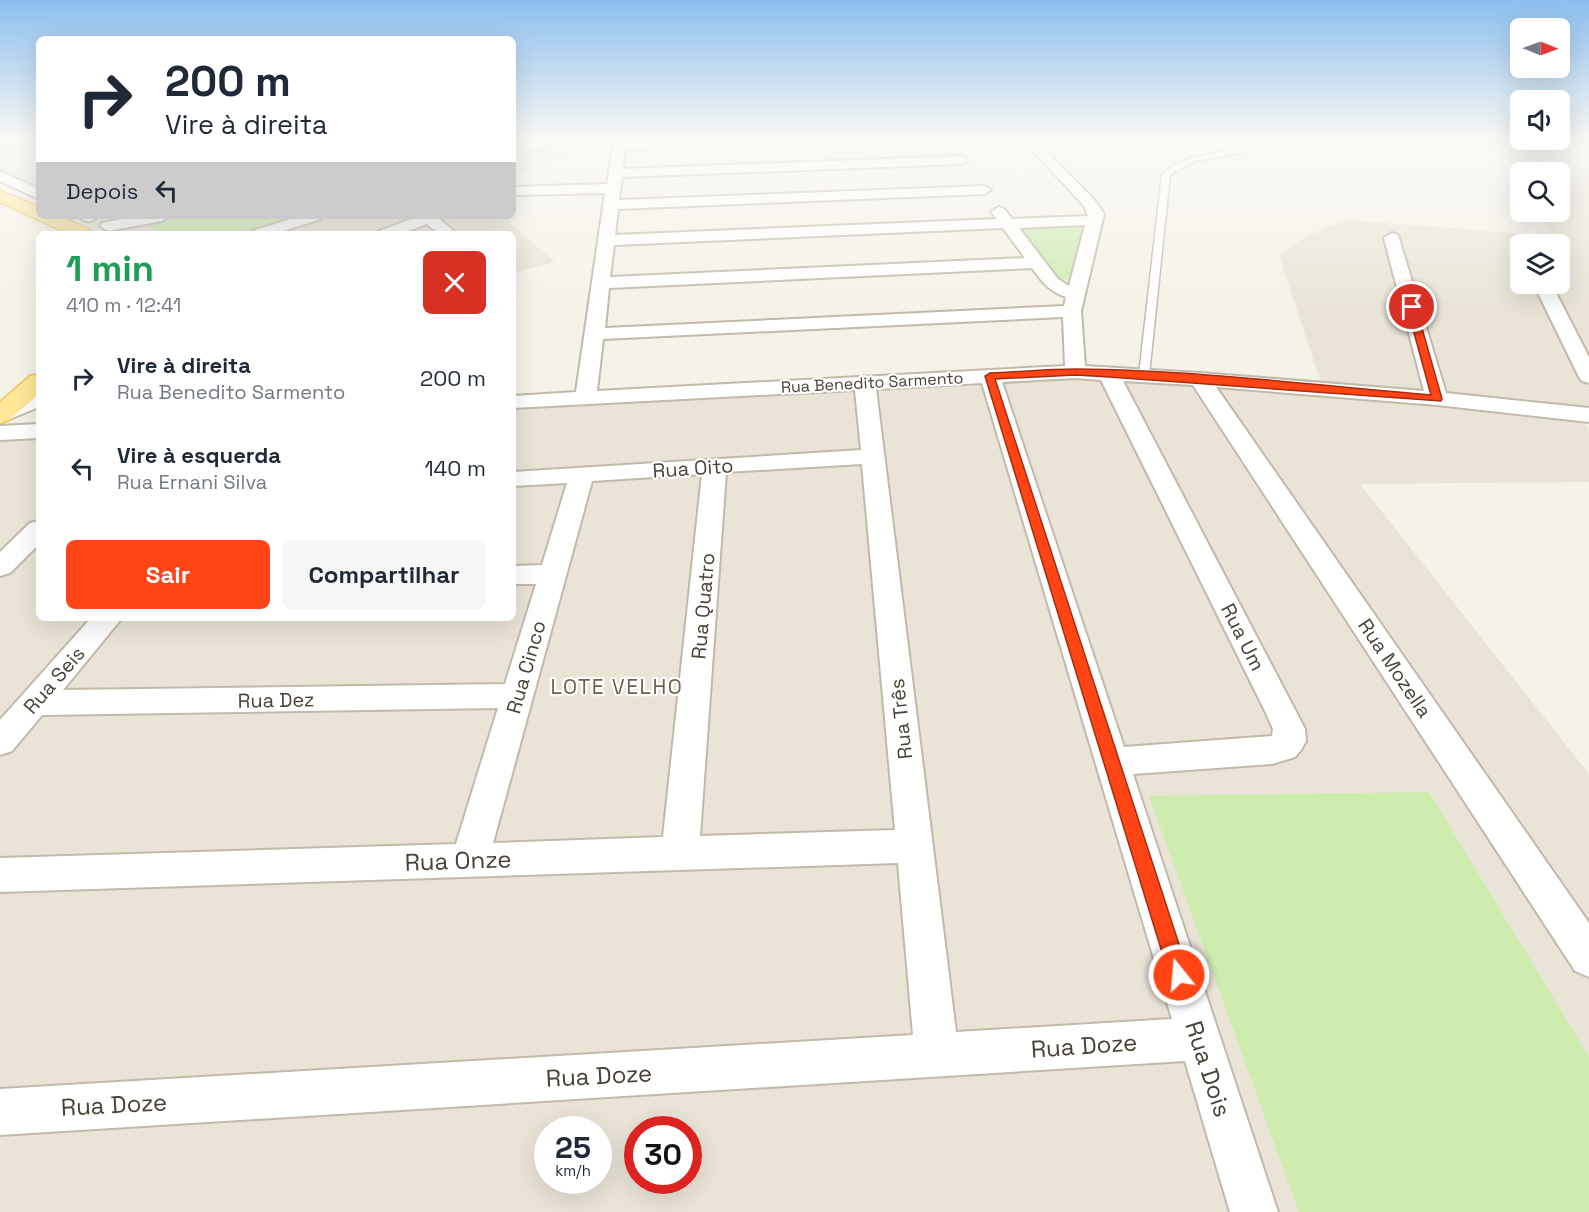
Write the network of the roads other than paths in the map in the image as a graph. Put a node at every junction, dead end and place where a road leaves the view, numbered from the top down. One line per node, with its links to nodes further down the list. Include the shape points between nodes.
1 (3, 198): 6 (main road)
2 (613, 198): 21 (street)
3 (989, 198): 14 (street)
4 (1084, 198): 12 (street, via 1096,214)
5 (1163, 198): 29 (lane)
6 (36, 213)
7 (70, 219): 13 (main road)
8 (146, 219): 15 (street)
9 (306, 219): 17 (street)
10 (424, 219): 18 (street)
11 (431, 219): 19 (street)
12 (1094, 220): 14 (street); 25 (street)
13 (87, 221): 15 (street)
14 (1008, 224): 21 (street); 22 (street)
15 (108, 226): 16 (street)
16 (119, 231)
17 (268, 231)
18 (393, 231)
19 (445, 231)
20 (1392, 237): 36 (street)
21 (607, 240): 23 (street)
22 (1038, 263): 23 (street); 25 (street)
23 (601, 283): 26 (street)
24 (1548, 294): 31 (street)
25 (1074, 303): 26 (street); 27 (street)
26 (595, 334): 35 (street)
27 (1076, 372): 28 (street, Rua Benedito Sarmento); 30 (street, Rua Benedito Sarmento)
28 (1109, 374): 29 (street, Rua Benedito Sarmento); 55 (street, Rua Um, via 1289,729 1289,741 1272,750)
29 (1144, 375): 32 (street, Rua Benedito Sarmento)
30 (990, 376): 33 (street, Rua Benedito Sarmento); 55 (street, Rua Dois)
31 (1589, 377)
32 (1200, 379): 36 (street, Rua Benedito Sarmento); 60 (street, Rua Mozella)
33 (866, 383): 35 (street, Rua Benedito Sarmento); 43 (street, Rua Três)
34 (36, 384): 39 (main road)
35 (586, 397): 38 (street, Rua Benedito Sarmento)
36 (1437, 399): 40 (street, Rua Benedito Sarmento)
37 (36, 400): 39 (street)
38 (516, 402)
39 (0, 416)
40 (1589, 416)
41 (36, 431): 42 (street)
42 (0, 433)
43 (873, 456): 44 (street, Rua Oito); 56 (street, Rua Três)
44 (715, 466): 45 (street, Rua Oito); 57 (street, Rua Quatro)
45 (582, 474): 46 (street, Rua Oito); 49 (street, Rua Cinco)
46 (516, 479)
47 (36, 532): 48 (street)
48 (0, 567)
49 (553, 574): 50 (street); 52 (street, Rua Cinco)
50 (516, 575)
51 (105, 621): 53 (street, Rua Seis)
52 (518, 696): 53 (street, Rua Dez); 58 (street, Rua Cinco)
53 (34, 703): 54 (street, Rua Seis)
54 (0, 742)
55 (1112, 762): 61 (street, Rua Dois)
56 (915, 846): 57 (street, Rua Onze); 62 (street, Rua Três)
57 (680, 854): 58 (street, Rua Onze)
58 (470, 860): 59 (street, Rua Onze)
59 (0, 875)
60 (1589, 957)
61 (1199, 1039): 62 (street, Rua Doze); 64 (street, Rua Dois)
62 (937, 1055): 63 (street, Rua Doze)
63 (0, 1112)
64 (1254, 1212)

